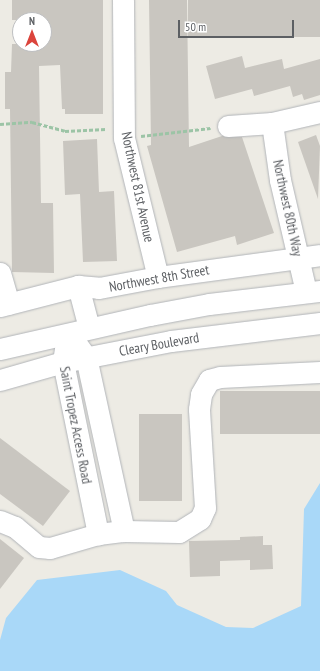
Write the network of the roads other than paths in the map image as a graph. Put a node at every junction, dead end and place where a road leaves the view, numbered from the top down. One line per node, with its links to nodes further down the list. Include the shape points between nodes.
1 (123, 0): 8 (street, Northwest 81st Avenue, via 124,133)
2 (320, 112): 3 (street)
3 (272, 123): 4 (street); 6 (street, Northwest 80th Way, via 280,180)
4 (228, 126)
5 (320, 255): 6 (street, Northwest 8th Street)
6 (298, 256): 8 (street, Northwest 8th Street); 10 (street, Northwest 80th Way)
7 (0, 273): 11 (street)
8 (158, 277): 9 (street, Northwest 8th Street, via 99,288)
9 (78, 286): 11 (street, Northwest 8th Street); 13 (street)
10 (313, 292): 13 (street, Cleary Boulevard, via 209,304)
11 (4, 305)
12 (320, 323): 16 (street, Cleary Boulevard, via 171,341)
13 (89, 328): 14 (street, Cleary Boulevard)
14 (68, 332): 15 (street, Cleary Boulevard); 16 (street, Saint Tropez Access Road); 17 (street, Saint Tropez Access Road)
15 (0, 349)
16 (86, 357): 17 (street, Cleary Boulevard); 20 (street, Saint Tropez Access Road)
17 (63, 362): 19 (street, Cleary Boulevard); 21 (street, Saint Tropez Access Road)
18 (320, 372): 23 (street, via 220,377 209,380 201,394 200,409 205,508 200,520 179,532)
19 (0, 380)
20 (116, 492): 21 (street); 23 (street, Saint Tropez Access Road)
21 (90, 497): 24 (street, Saint Tropez Access Road)
22 (0, 521): 24 (street, via 15,527 39,547 50,548)
23 (124, 531): 24 (street)
24 (98, 534)

